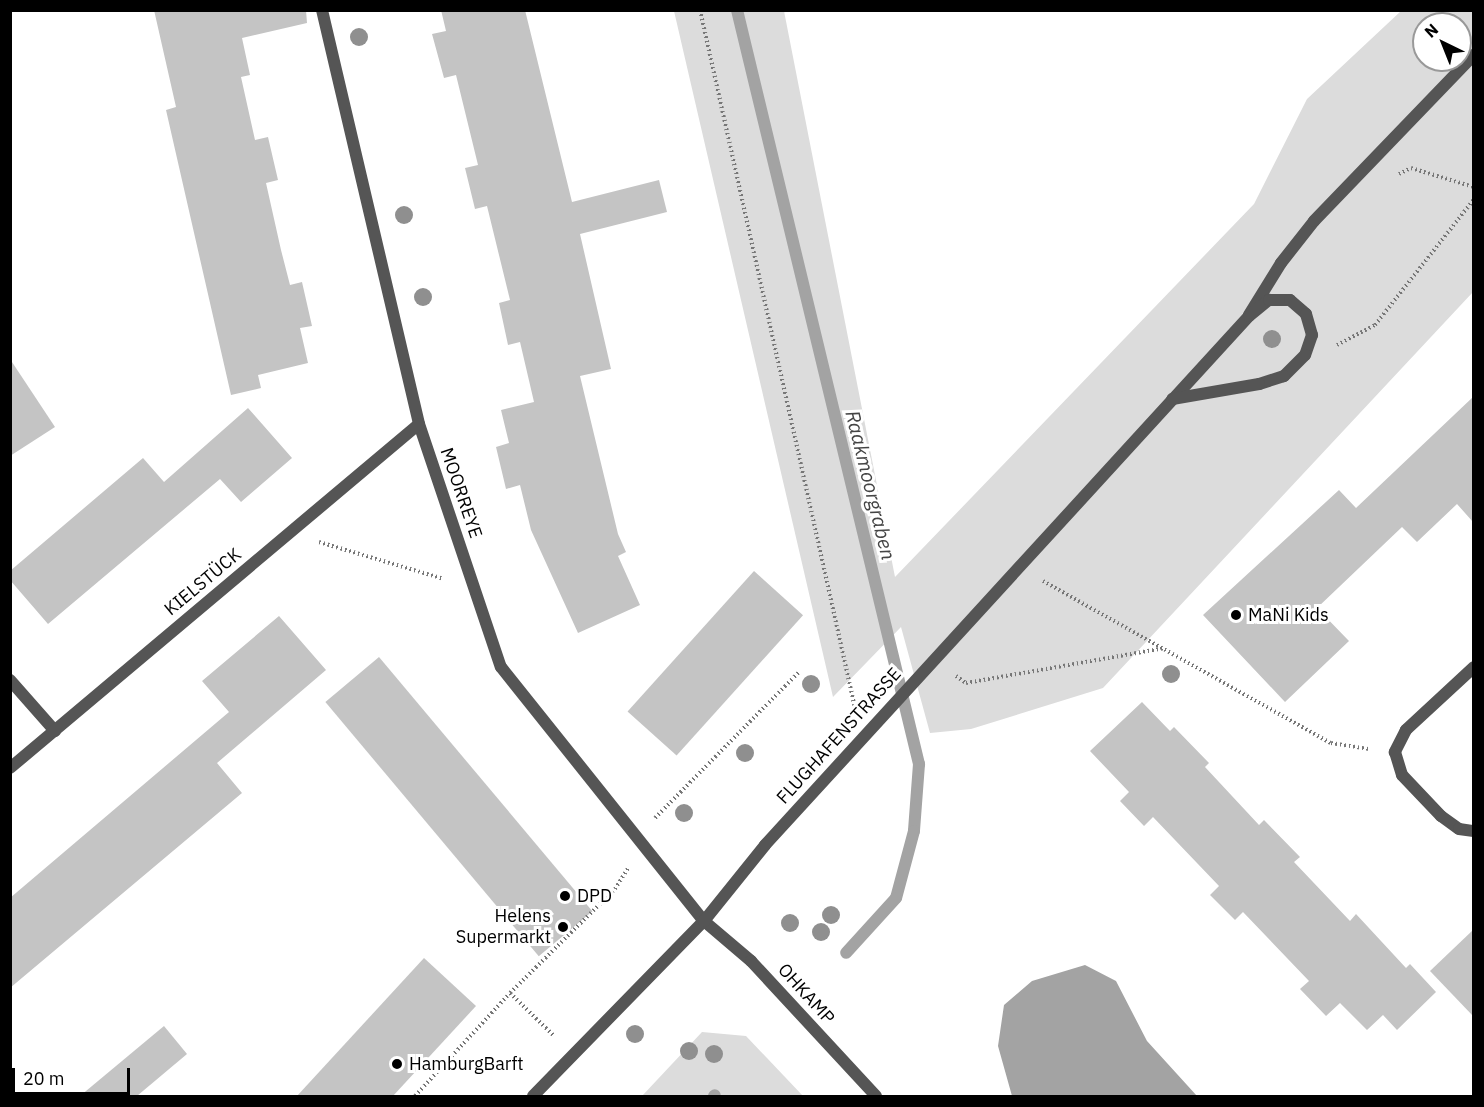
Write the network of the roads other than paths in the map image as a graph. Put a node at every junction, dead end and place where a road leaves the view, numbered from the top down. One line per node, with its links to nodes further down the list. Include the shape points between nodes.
1 (322, 10): 5 (street, MOORREYE)
2 (1473, 55): 3 (street, via 1314,221 1281,263)
3 (1249, 316): 4 (street, FLUGHAFENSTRASSE); 4 (street, FLUGHAFENSTRASSE, via 1269,300 1290,300 1306,314 1312,335 1305,355 1284,376)
4 (1172, 399): 11 (street, FLUGHAFENSTRASSE, via 765,845)
5 (419, 424): 8 (street, KIELSTÜCK); 11 (street, MOORREYE, via 501,667)
6 (1473, 667): 10 (street, via 1407,730 1395,752 1402,775 1441,816 1459,830)
7 (10, 680): 8 (street)
8 (55, 731): 9 (street, KIELSTÜCK)
9 (10, 768)
10 (1473, 831)
11 (704, 921): 12 (street, FLUGHAFENSTRASSE); 13 (street, OHKAMP, via 751,962)
12 (533, 1096)
13 (876, 1096)

